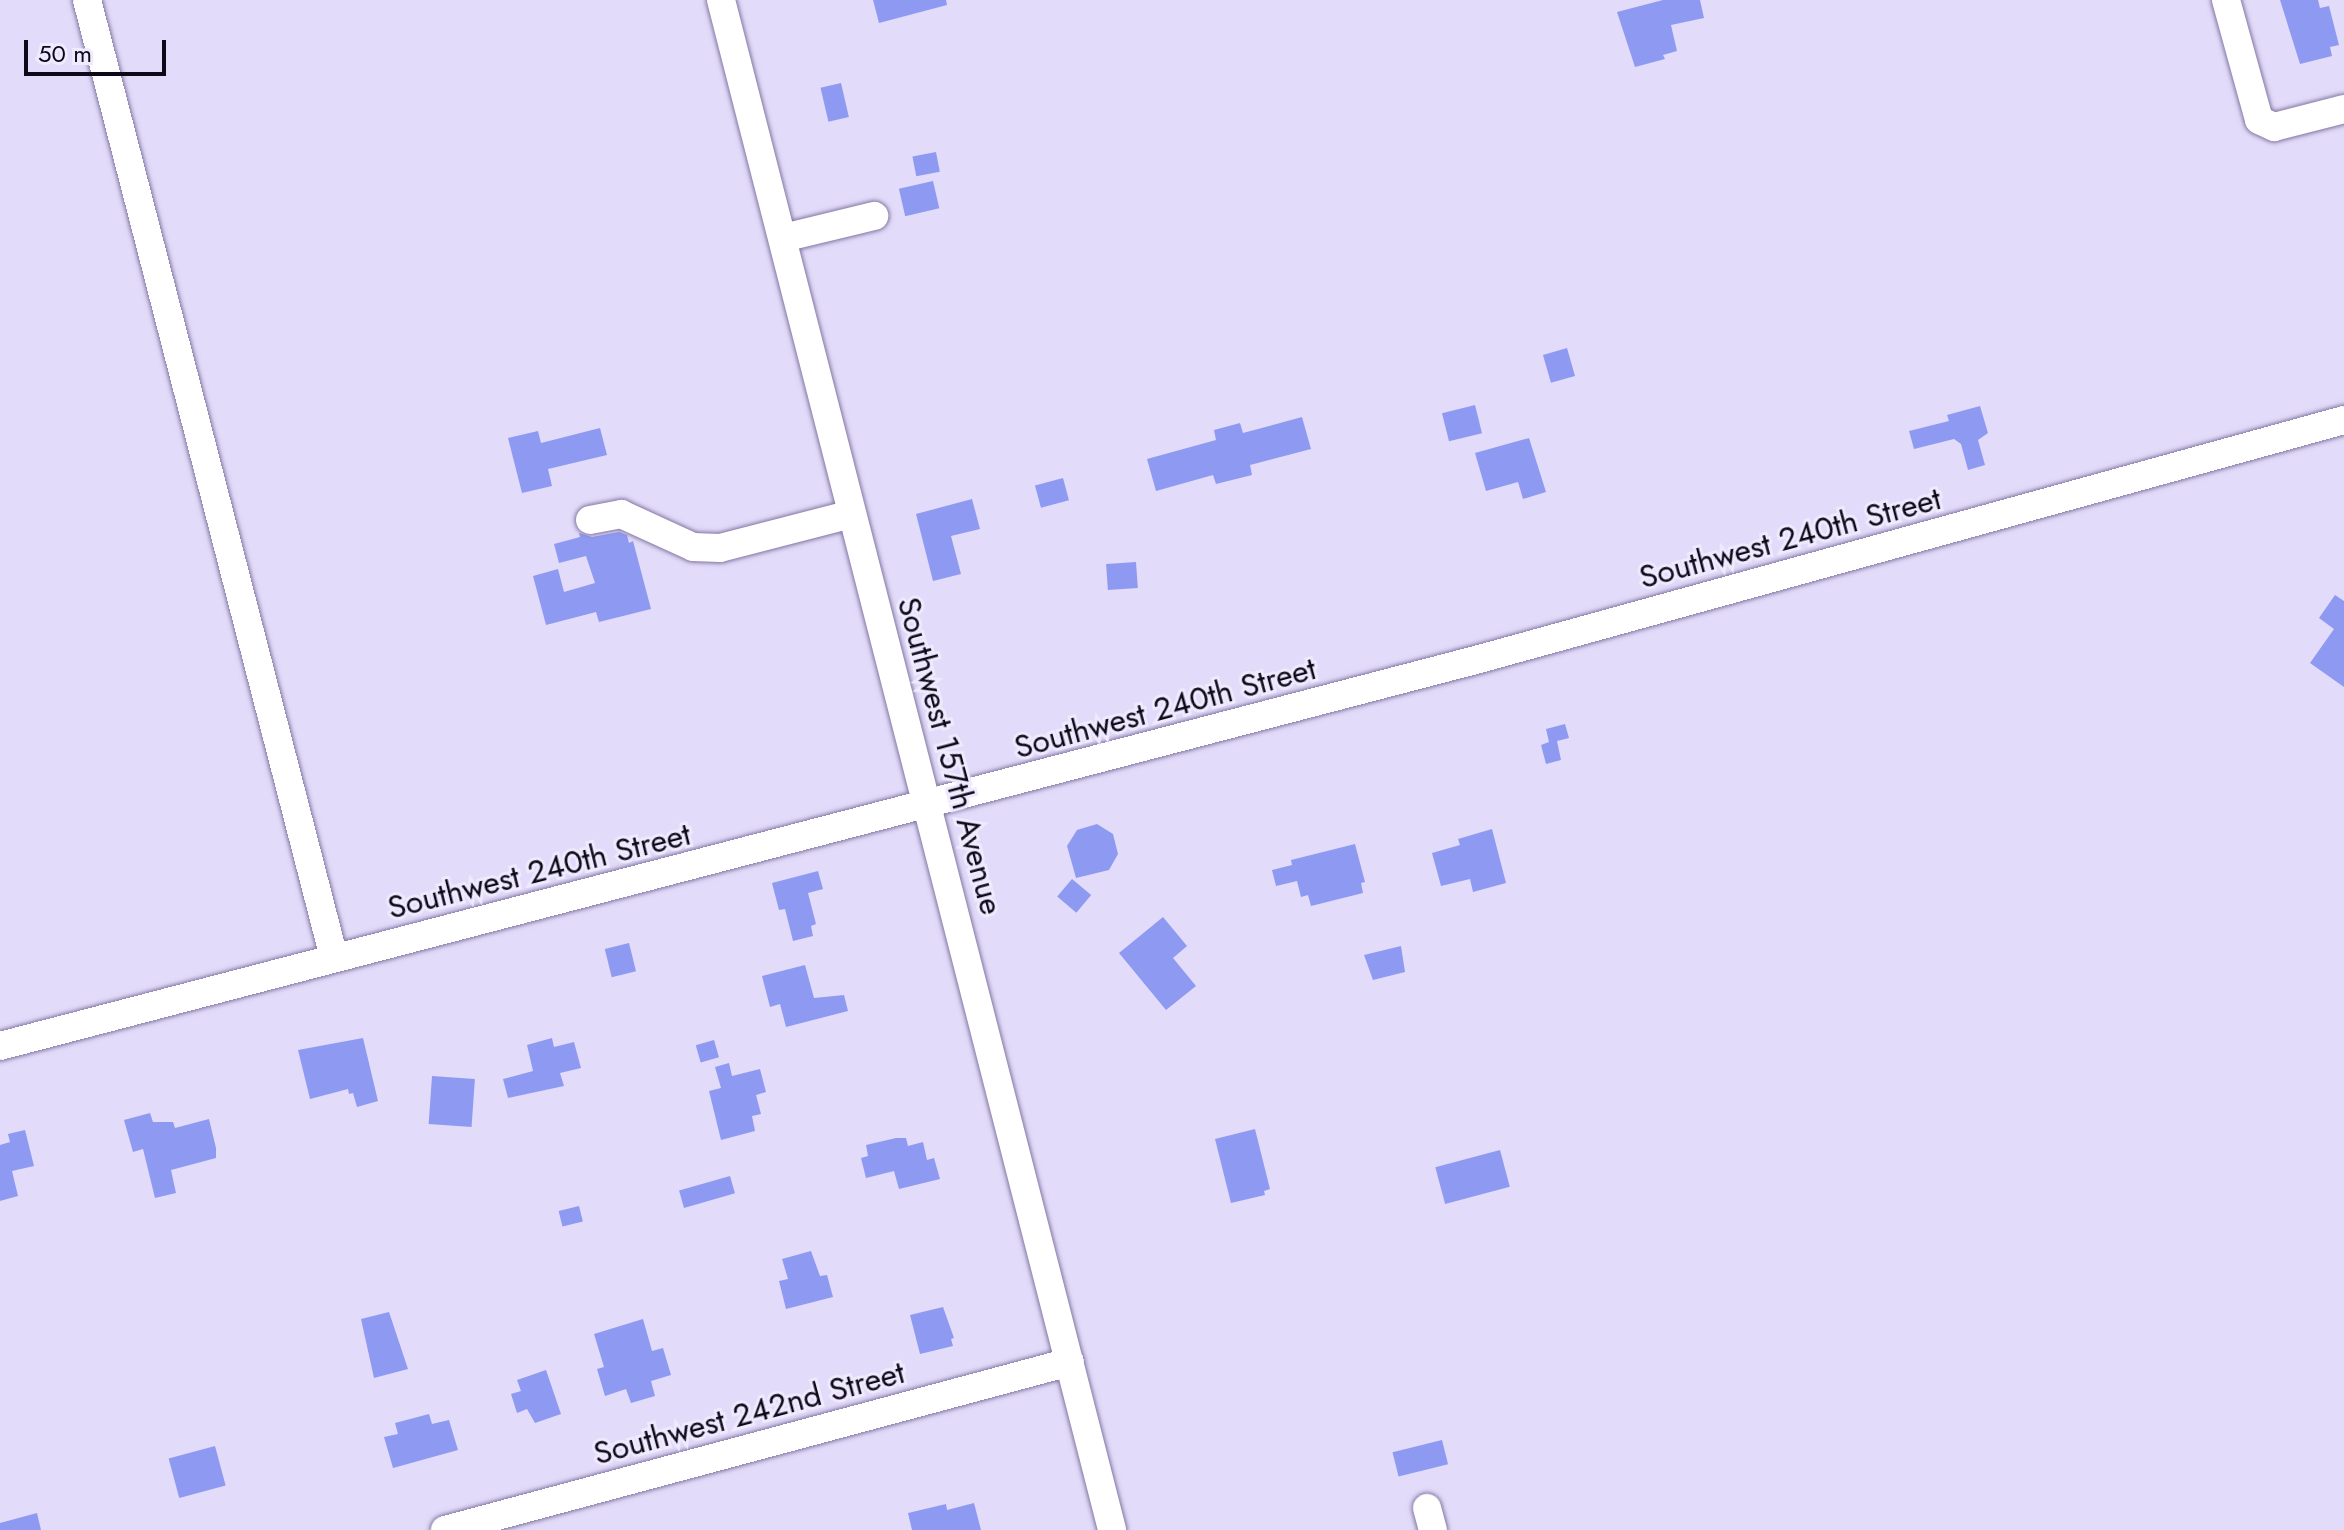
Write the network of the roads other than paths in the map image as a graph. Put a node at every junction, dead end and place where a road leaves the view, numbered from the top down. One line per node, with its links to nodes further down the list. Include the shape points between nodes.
1 (87, 0): 11 (street)
2 (721, 0): 6 (street, Southwest 157th Avenue)
3 (2226, 0): 4 (street, via 2259,120 2274,127)
4 (2344, 109)
5 (874, 216): 6 (street)
6 (783, 238): 8 (street, Southwest 157th Avenue)
7 (2344, 420): 10 (street, Southwest 240th Street)
8 (851, 514): 9 (street, via 720,548 693,547 621,514); 10 (street, Southwest 157th Avenue)
9 (590, 520)
10 (927, 807): 11 (street, Southwest 240th Street); 13 (street, Southwest 157th Avenue)
11 (334, 958): 12 (street, Southwest 240th Street)
12 (0, 1046)
13 (1070, 1362): 14 (street, Southwest 242nd Street); 15 (street, Southwest 157th Avenue)
14 (445, 1530)
15 (1112, 1530)

